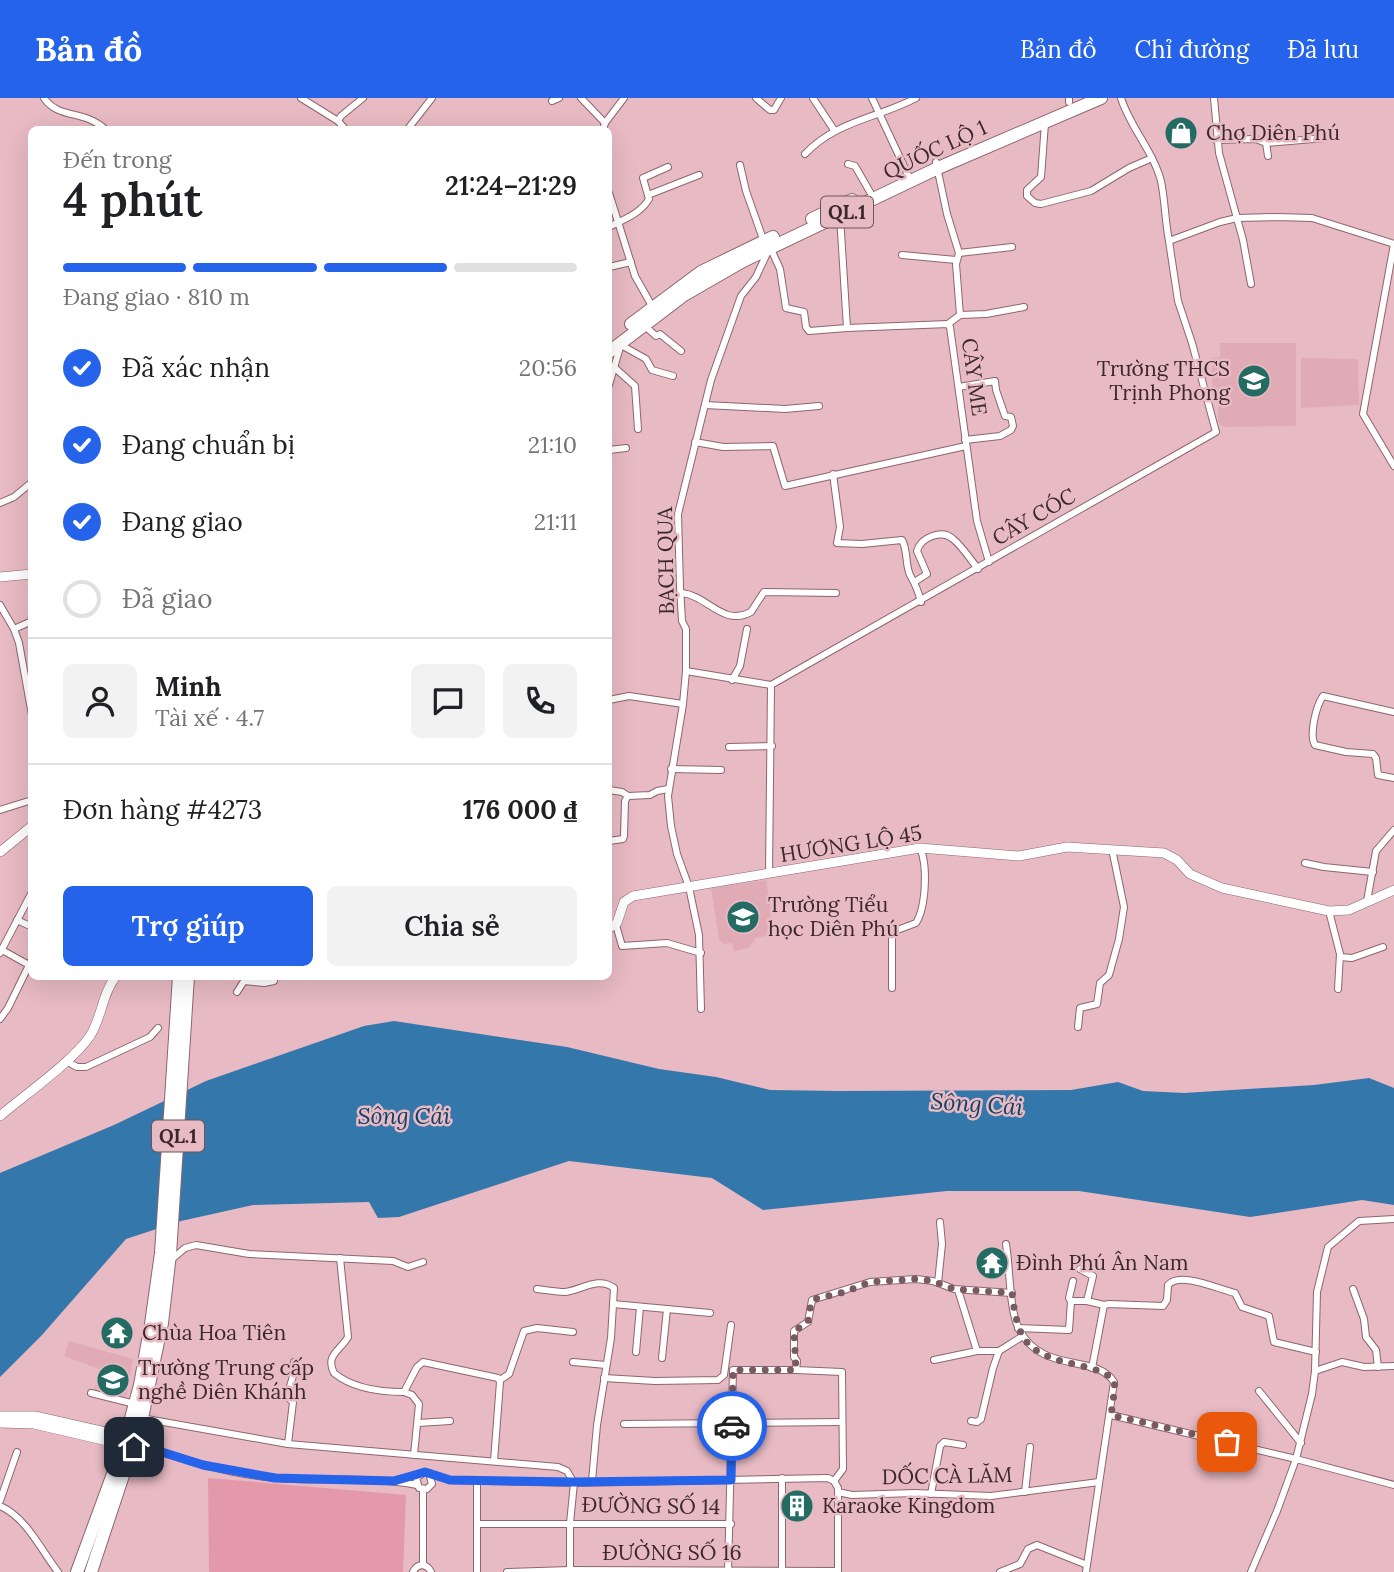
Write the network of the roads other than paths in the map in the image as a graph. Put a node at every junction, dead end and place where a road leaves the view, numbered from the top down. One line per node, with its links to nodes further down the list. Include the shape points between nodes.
1 (44, 98): 18 (street, via 53,108 87,116)
2 (301, 98): 19 (street)
3 (363, 98): 20 (street, via 341,116)
4 (432, 98): 21 (street)
5 (581, 98): 22 (street)
6 (624, 98): 22 (street)
7 (756, 98): 8 (street, via 774,110)
8 (781, 98)
9 (813, 98): 23 (street)
10 (872, 98): 16 (street)
11 (916, 98): 16 (street)
12 (1101, 98): 17 (highway, QUỐC LỘ 1 / QL.1)
13 (1121, 98): 29 (street)
14 (1214, 98): 25 (street)
15 (1072, 99): 32 (highway, QUỐC LỘ 1 / QL.1)
16 (879, 114): 23 (street); 35 (street)
17 (1045, 122): 29 (street, via 1041,177 1027,192 1035,203 1087,193); 32 (highway, QUỐC LỘ 1 / QL.1)
18 (101, 126)
19 (340, 126)
20 (341, 126)
21 (410, 126)
22 (604, 126)
23 (834, 130): 27 (street)
24 (1325, 138): 26 (street)
25 (1216, 140): 26 (street, via 1256,138); 40 (street)
26 (1266, 143): 28 (street)
27 (805, 154)
28 (1268, 156)
29 (1152, 158): 43 (street, via 1161,182)
30 (848, 164): 36 (street, via 855,166)
31 (740, 165): 44 (street)
32 (937, 165): 35 (highway, QUỐC LỘ 1 / QL.1); 39 (highway, QUỐC LỘ 1 / QL.1); 48 (street)
33 (668, 167): 37 (street, via 643,178)
34 (699, 175): 37 (street)
35 (908, 175): 36 (highway, QUỐC LỘ 1 / QL.1)
36 (870, 192): 44 (highway, QUỐC LỘ 1 / QL.1)
37 (648, 195): 41 (street, via 641,210)
38 (612, 202): 41 (street)
39 (840, 215): 44 (highway, QUỐC LỘ 1 / QL.1); 57 (street)
40 (1237, 218): 43 (street); 45 (street, via 1312,218); 51 (street)
41 (619, 222): 42 (street); 49 (street)
42 (612, 226)
43 (1169, 241): 75 (street, CÂY CÓC, via 1178,301 1216,432)
44 (767, 244): 52 (highway, QUỐC LỘ 1 / QL.1, via 701,272); 55 (highway, QUỐC LỘ 1 / QL.1); 57 (street, CÂY ME, via 780,269 786,308 804,312 808,331); 64 (street, BẠCH QUA, via 756,277 741,296)
45 (1394, 244): 71 (street, via 1363,414)
46 (1012, 247): 48 (street)
47 (902, 255): 48 (street)
48 (957, 256): 54 (street)
49 (631, 262): 50 (street); 52 (street)
50 (612, 266)
51 (1251, 284)
52 (652, 306): 58 (highway, QUỐC LỘ 1 / QL.1)
53 (1024, 307): 54 (street)
54 (960, 315): 56 (street)
55 (644, 324): 58 (highway, QUỐC LỘ 1 / QL.1); 59 (street, via 653,335 660,334)
56 (947, 324): 57 (street, CÂY ME); 63 (street, CÂY ME)
57 (847, 328)
58 (617, 343): 60 (street); 62 (street, via 646,359 652,370)
59 (681, 351)
60 (615, 368): 61 (street); 66 (street, via 635,386)
61 (612, 376)
62 (673, 376)
63 (959, 387): 68 (street, CÂY ME); 68 (street, via 995,381 1002,411 1011,417 1013,426 1000,436)
64 (705, 405): 65 (street); 67 (street, BẠCH QUA)
65 (819, 406)
66 (638, 429)
67 (695, 442): 72 (street, via 723,447 773,446 785,486); 80 (street, BẠCH QUA, via 678,514)
68 (966, 443): 72 (street); 75 (street, CÂY ME, via 977,521)
69 (626, 448): 70 (street)
70 (612, 450)
71 (1394, 466)
72 (833, 474): 79 (street, via 840,527 837,543 900,539)
73 (28, 485): 74 (street)
74 (0, 503)
75 (989, 562): 76 (street, CÂY CÓC)
76 (978, 569): 79 (street, via 954,539 929,537 917,551 927,574); 82 (street, CÂY CÓC)
77 (28, 574): 78 (street)
78 (0, 578)
79 (916, 581): 82 (street)
80 (682, 593): 81 (street, via 698,597 718,612 740,616 751,612 764,592); 88 (street, BẠCH QUA)
81 (836, 593)
82 (921, 602): 90 (street, CÂY CÓC)
83 (0, 605): 85 (street)
84 (28, 623): 85 (street)
85 (14, 629): 87 (street)
86 (747, 629): 89 (street, via 740,666)
87 (28, 666)
88 (686, 671): 89 (street); 92 (street, BẠCH QUA)
89 (732, 680): 90 (street)
90 (771, 685): 94 (street)
91 (612, 699): 92 (street, via 629,696)
92 (683, 704): 96 (street, BẠCH QUA)
93 (1394, 712): 98 (street, via 1323,696 1312,740 1324,748 1373,754 1378,775)
94 (772, 746): 95 (street); 112 (street)
95 (729, 747)
96 (671, 769): 97 (street); 99 (street, BẠCH QUA)
97 (721, 770)
98 (1394, 778)
99 (668, 789): 101 (street); 113 (street, BẠCH QUA, via 675,845)
100 (612, 790): 101 (street)
101 (628, 796): 106 (street, via 624,836)
102 (28, 801): 103 (street)
103 (0, 810)
104 (28, 828): 109 (street)
105 (1394, 830): 111 (street, via 1376,850)
106 (612, 840)
107 (920, 848): 108 (street, HƯƠNG LỘ 45, via 1019,856 1060,847); 112 (street, HƯƠNG LỘ 45); 131 (street, via 926,862 921,909 916,923 892,932)
108 (1112, 849): 117 (street, HƯƠNG LỘ 45, via 1164,853 1194,877 1222,888); 138 (street, via 1124,902 1119,939 1109,975 1100,983 1097,1004 1080,1009)
109 (0, 852)
110 (1305, 863): 111 (street)
111 (1373, 872): 116 (street)
112 (769, 874): 113 (street, HƯƠNG LỘ 45)
113 (689, 887): 120 (street, HƯƠNG LỘ 45, via 630,897); 123 (street, BẠCH QUA)
114 (1394, 890): 116 (street, HƯƠNG LỘ 45)
115 (28, 895): 118 (street)
116 (1367, 901): 117 (street, HƯƠNG LỘ 45, via 1349,910)
117 (1329, 911): 124 (street)
118 (17, 920): 119 (street); 122 (street)
119 (28, 925)
120 (612, 927): 123 (street, via 622,946 667,943)
121 (1383, 947): 124 (street, via 1352,958)
122 (1, 951): 125 (street)
123 (701, 953): 134 (street, BẠCH QUA)
124 (1339, 957): 132 (street)
125 (28, 961)
126 (28, 966): 135 (street)
127 (113, 980): 139 (street, via 91,1034)
128 (179, 980): 136 (highway, QL.1)
129 (187, 980): 136 (highway, QL.1)
130 (274, 980): 133 (street, via 244,981)
131 (892, 988)
132 (1338, 989)
133 (237, 992)
134 (701, 1009)
135 (0, 1019)
136 (181, 1020): 144 (highway, QL.1)
137 (158, 1027): 139 (street, via 149,1037 86,1067)
138 (1078, 1027)
139 (66, 1061): 140 (street)
140 (0, 1116)
141 (1394, 1219): 168 (street, via 1359,1222 1328,1248 1317,1292)
142 (940, 1222): 149 (street)
143 (1006, 1244): 153 (street)
144 (167, 1256): 145 (street, via 196,1245 249,1254); 184 (highway, QL.1)
145 (340, 1258): 146 (street, via 393,1261 408,1267); 182 (street, via 348,1334 332,1355 332,1371 366,1387)
146 (423, 1262)
147 (1080, 1269): 155 (street, via 1093,1276)
148 (1073, 1281): 154 (street)
149 (938, 1283): 152 (street); 177 (street, via 916,1279 875,1282 814,1299 808,1322 794,1331)
150 (537, 1289): 156 (street, via 566,1292 608,1284 614,1288)
151 (1353, 1289): 175 (street)
152 (958, 1290): 153 (street); 165 (street)
153 (1012, 1293): 162 (street)
154 (1071, 1301): 155 (street); 162 (street, via 1069,1329)
155 (1087, 1301): 157 (street)
156 (613, 1304): 158 (street); 173 (street)
157 (1104, 1305): 168 (street, via 1163,1306 1170,1282 1194,1280 1235,1293 1242,1307 1268,1314 1274,1342); 176 (street)
158 (640, 1307): 159 (street); 166 (street)
159 (667, 1309): 160 (street); 169 (street)
160 (710, 1313)
161 (731, 1325): 179 (street, via 724,1376 718,1380)
162 (1018, 1328): 164 (street)
163 (573, 1332): 180 (street, via 527,1330 509,1374)
164 (1023, 1336): 167 (street); 176 (street, via 1040,1354)
165 (976, 1351): 167 (street); 170 (street)
166 (636, 1352)
167 (999, 1352): 188 (street, via 981,1419)
168 (1316, 1352): 178 (street)
169 (662, 1359)
170 (934, 1360)
171 (294, 1362): 196 (street, via 287,1397 292,1402)
172 (573, 1362): 173 (street)
173 (606, 1365): 179 (street)
174 (1394, 1366): 175 (street)
175 (1378, 1367): 178 (street, via 1342,1362)
176 (1092, 1368): 185 (street, via 1114,1382)
177 (796, 1370): 189 (street, via 842,1372); 193 (street, via 733,1370)
178 (1315, 1371): 195 (street)
179 (604, 1378): 210 (street)
180 (499, 1380): 182 (street, via 423,1362); 202 (street)
181 (1259, 1391): 195 (street)
182 (404, 1392): 191 (street, via 419,1402)
183 (91, 1393): 184 (street)
184 (137, 1413): 194 (highway, QL.1); 196 (street)
185 (1111, 1415): 201 (street); 213 (street)
186 (0, 1416): 194 (street, via 35,1416)
187 (450, 1421): 191 (street)
188 (971, 1421)
189 (842, 1422): 193 (street); 211 (street, via 843,1469)
190 (0, 1423): 194 (street, via 34,1424)
191 (418, 1423): 200 (street)
192 (624, 1424): 193 (street)
193 (732, 1424): 208 (street)
194 (133, 1443): 209 (street, via 203,1465 275,1478); 220 (highway, QL.1)
195 (1301, 1443): 201 (street)
196 (288, 1444): 200 (street)
197 (963, 1445): 218 (street, via 940,1446)
198 (1030, 1447): 217 (street)
199 (17, 1452): 219 (street)
200 (414, 1455): 202 (street)
201 (1296, 1459): 214 (street); 239 (street)
202 (494, 1461): 212 (street, via 561,1467)
203 (429, 1473): 204 (street); 206 (street); 215 (street, via 433,1480)
204 (418, 1475): 209 (street); 215 (street, via 415,1482)
205 (782, 1478): 208 (street); 211 (street); 228 (street)
206 (450, 1480): 207 (street); 215 (street)
207 (477, 1480): 212 (street); 222 (street)
208 (731, 1480): 210 (street); 223 (street)
209 (394, 1481): 215 (street)
210 (592, 1481): 212 (street)
211 (834, 1481): 216 (street)
212 (574, 1482): 221 (street)
213 (1099, 1482): 217 (street, DỐC CÀ LĂM); 225 (street)
214 (1394, 1485)
215 (423, 1487): 224 (street)
216 (838, 1492): 218 (street, DỐC CÀ LĂM); 237 (street)
217 (1025, 1492): 218 (street, DỐC CÀ LĂM)
218 (931, 1494)
219 (0, 1504): 229 (street, via 24,1525)
220 (106, 1511): 230 (highway, QL.1); 231 (highway, QL.1); 232 (highway, QL.1)
221 (570, 1522): 222 (street, ĐƯỜNG SỐ 14); 223 (street, ĐƯỜNG SỐ 14); 226 (street)
222 (477, 1524): 235 (street)
223 (731, 1524): 227 (street)
224 (423, 1565): 233 (street); 234 (street)
225 (1086, 1568): 238 (street, via 1037,1545 1028,1549 1020,1564)
226 (570, 1571): 227 (street, ĐƯỜNG SỐ 16); 236 (street, ĐƯỜNG SỐ 16)
227 (728, 1571): 228 (street, ĐƯỜNG SỐ 16)
228 (782, 1571): 237 (street, ĐƯỜNG SỐ 16)
229 (58, 1572)
230 (77, 1572)
231 (84, 1572)
232 (92, 1572)
233 (413, 1572)
234 (432, 1572)
235 (477, 1572)
236 (507, 1572)
237 (838, 1572)
238 (1000, 1572)
239 (1251, 1572)

